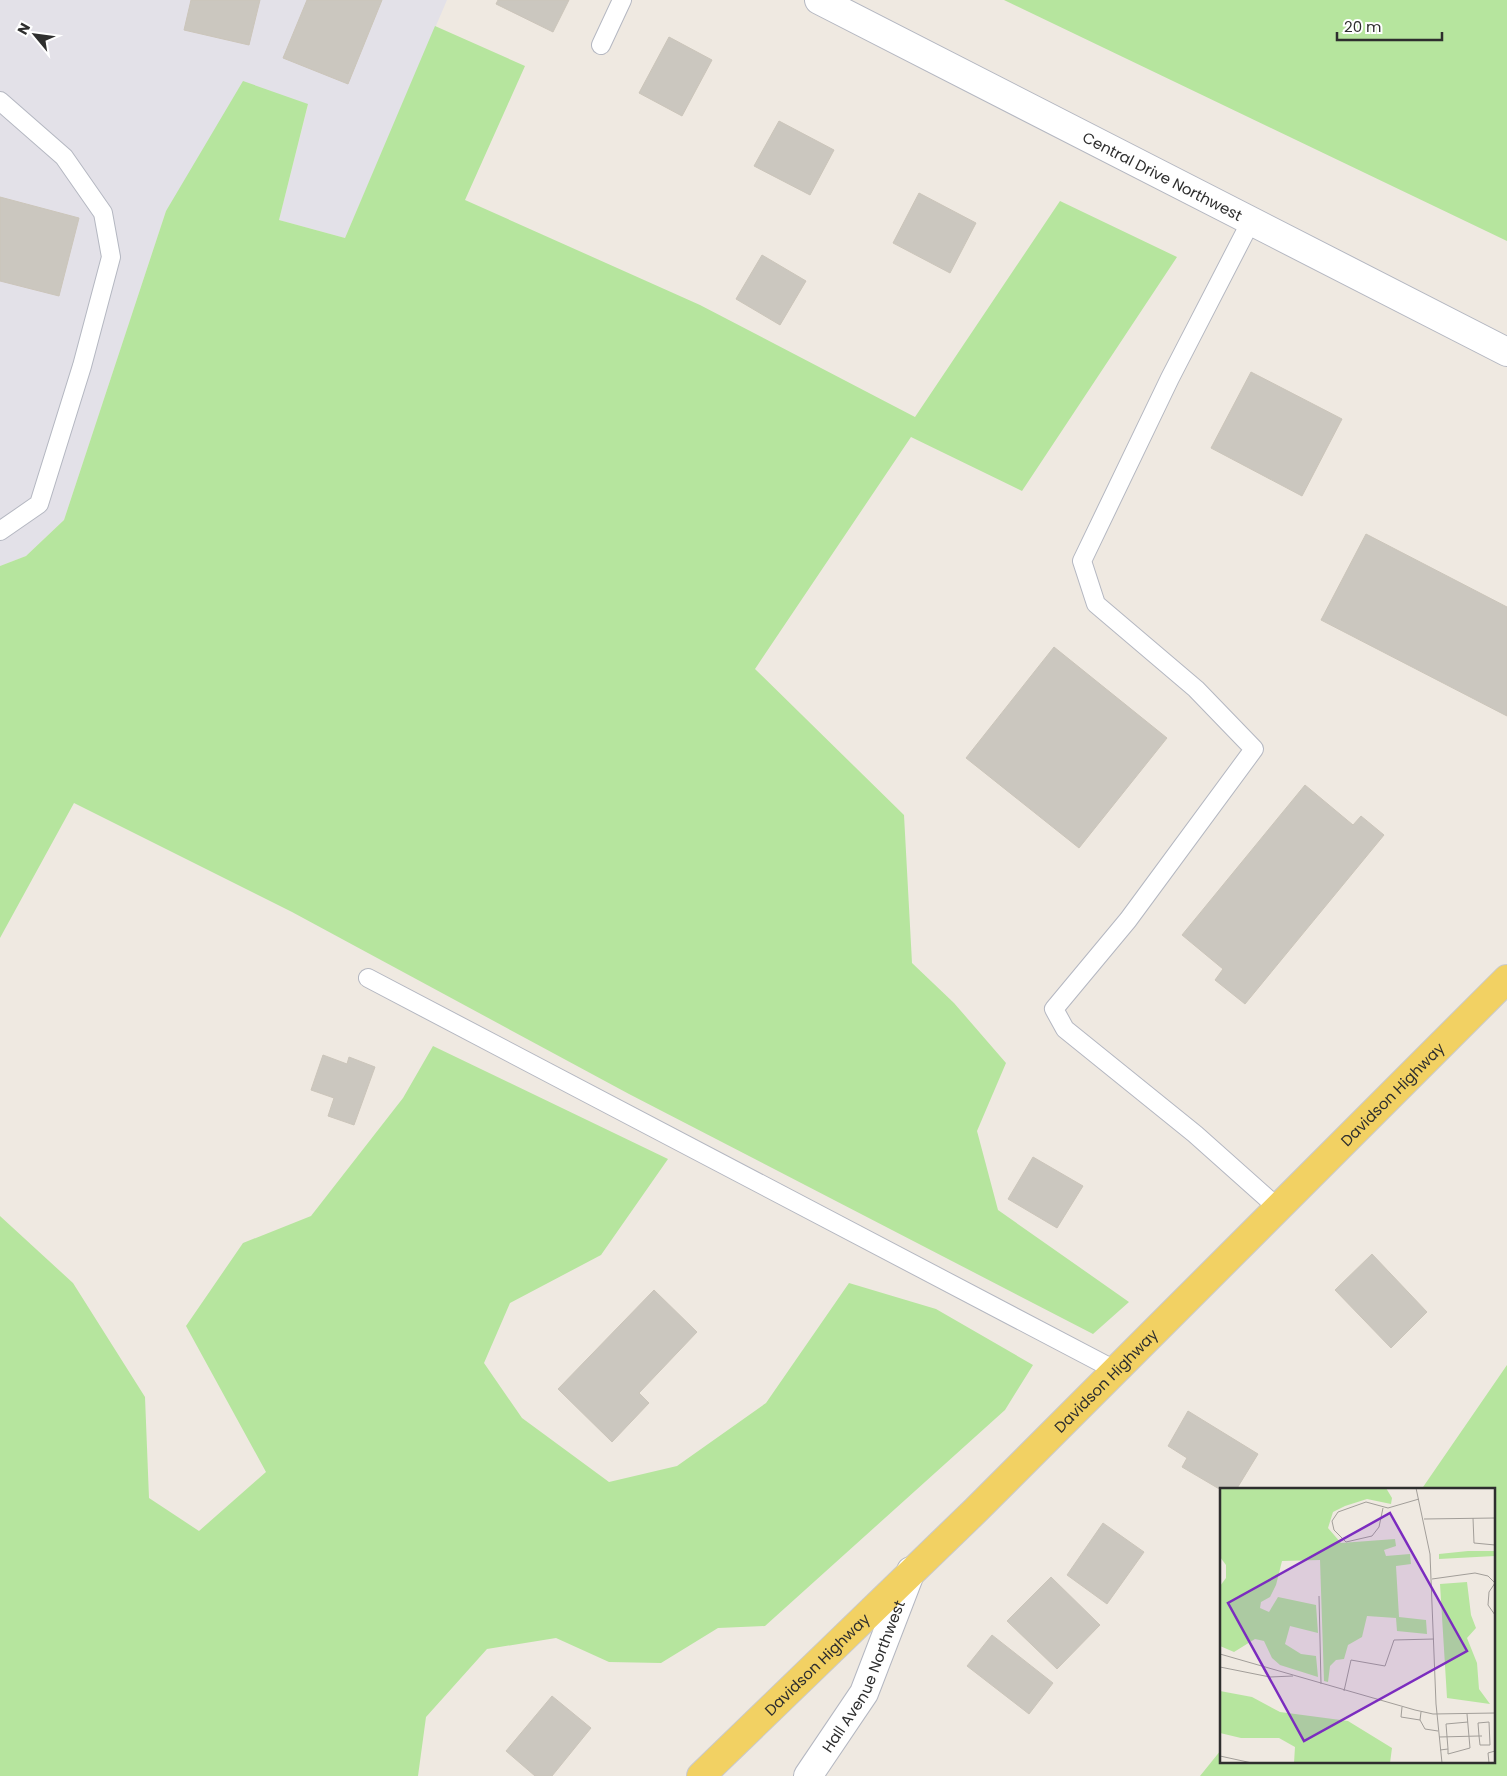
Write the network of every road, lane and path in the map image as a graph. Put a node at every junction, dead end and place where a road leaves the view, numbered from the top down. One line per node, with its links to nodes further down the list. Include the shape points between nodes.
1 (622, 0): 3 (lane)
2 (819, 0): 5 (street, Central Drive Northwest)
3 (601, 45)
4 (0, 102): 7 (lane, via 64,157 103,213 111,257 82,366 39,504)
5 (1251, 221): 6 (street, Central Drive Northwest); 10 (lane, via 1170,378 1082,561 1096,604 1196,689 1254,749 1128,920 1054,1009 1065,1029 1196,1134)
6 (1507, 352)
7 (0, 531)
8 (368, 978): 11 (lane)
9 (1507, 979): 10 (main road, Davidson Highway)
10 (1278, 1208): 11 (main road, Davidson Highway)
11 (1115, 1370): 12 (main road, Davidson Highway)
12 (911, 1571): 13 (main road, Davidson Highway); 14 (street, Hall Avenue Northwest, via 864,1693)
13 (701, 1776)
14 (808, 1776)

